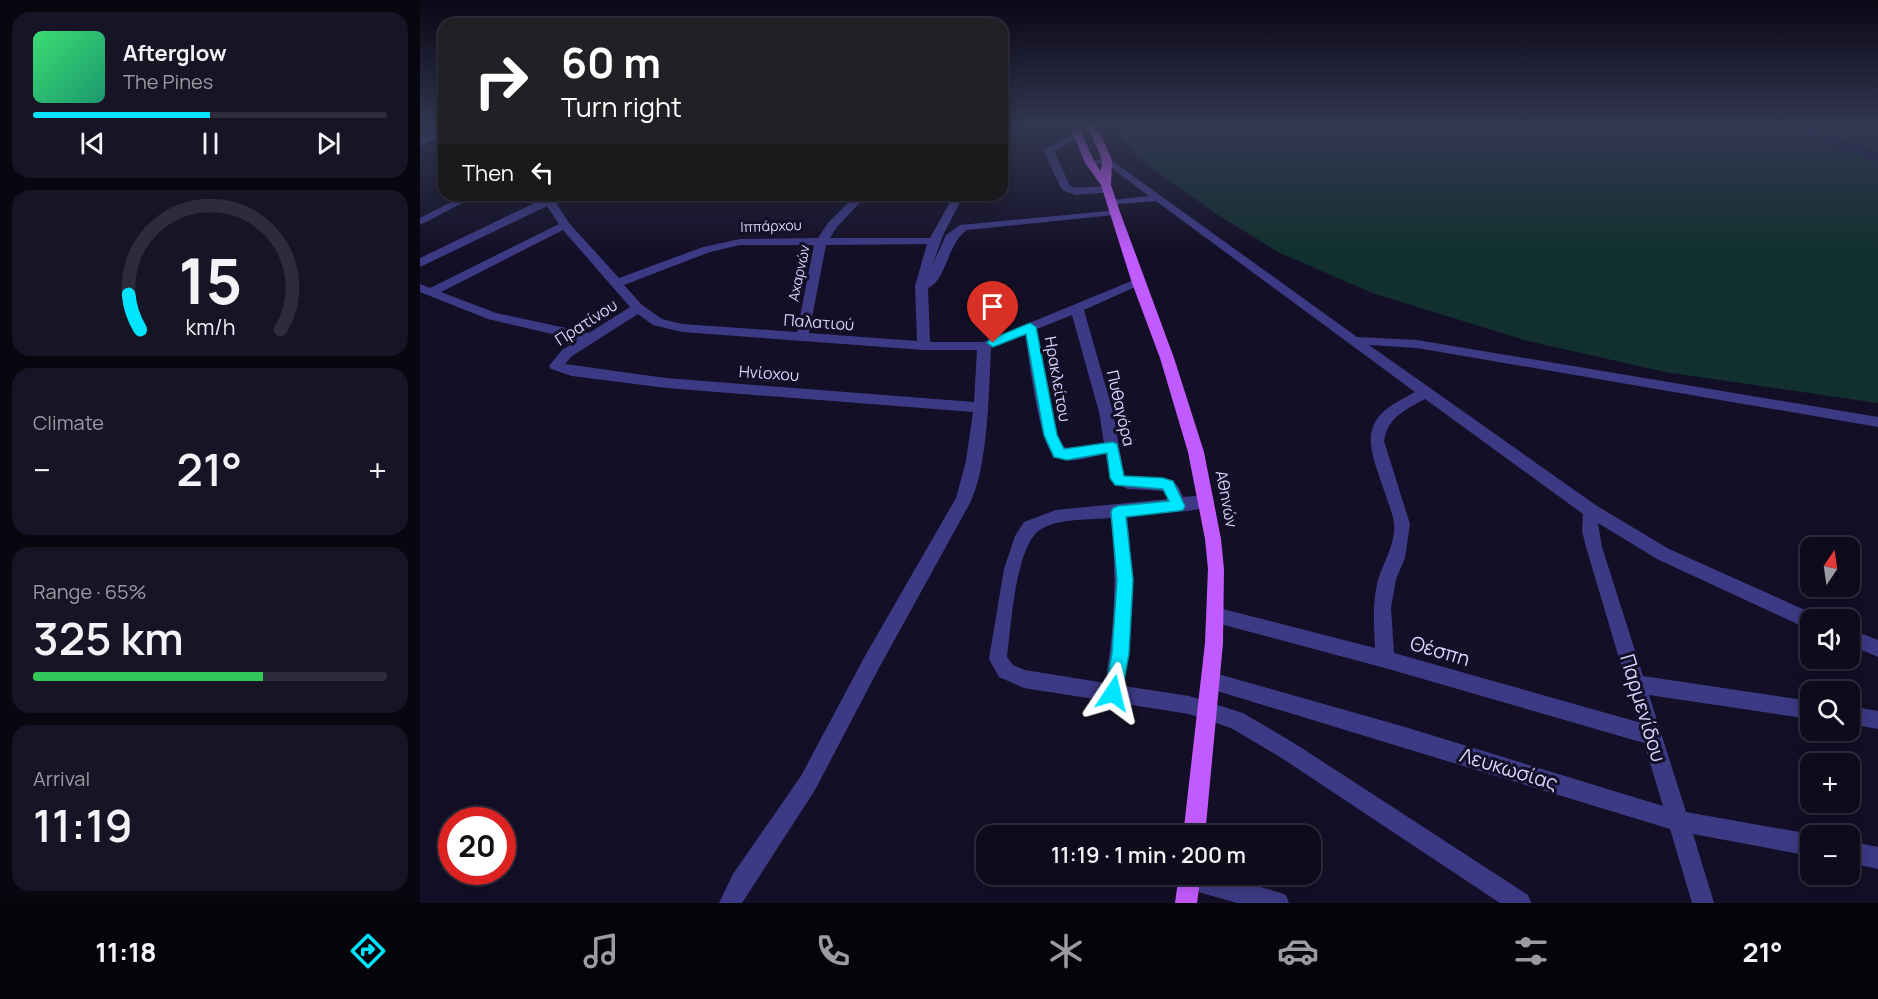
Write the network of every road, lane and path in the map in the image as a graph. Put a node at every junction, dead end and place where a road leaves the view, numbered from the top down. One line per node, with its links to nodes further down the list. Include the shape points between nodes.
1 (1057, 168): 5 (street, via 1066,188)
2 (1093, 168): 5 (main road, Αθηνών)
3 (1108, 168): 5 (main road, Αθηνών)
4 (1117, 168): 6 (street)
5 (1110, 197): 6 (street); 18 (main road, Αθηνών); 19 (street, via 964,227 952,235 932,279)
6 (1156, 198): 26 (street)
7 (461, 201): 12 (street)
8 (541, 201): 16 (street)
9 (549, 201): 13 (street, Παλατιού)
10 (856, 201): 14 (street, Αχαρνών)
11 (956, 201): 15 (street)
12 (420, 222)
13 (565, 225): 17 (street, Παλατιού); 20 (street)
14 (822, 240): 15 (street, Ιππάρχου); 17 (street, Ιππάρχου, via 722,245); 25 (street, Αχαρνών)
15 (933, 241): 19 (street)
16 (420, 263)
17 (618, 283): 21 (street, Παλατιού)
18 (1138, 283): 22 (street, Παλατιού); 34 (main road, Αθηνών, via 1167,358 1196,452)
19 (921, 286): 27 (street)
20 (426, 290): 24 (street, via 501,318)
21 (638, 308): 24 (street, Πρατίνου); 25 (street, Παλατιού, via 658,322 682,328)
22 (1077, 308): 23 (street, Παλατιού); 33 (street, Πυθαγόρα)
23 (1030, 327): 28 (street, Παλατιού); 33 (street, Ηρακλείτου, via 1055,448 1067,455)
24 (590, 338): 29 (street, Πρατίνου, via 567,352)
25 (802, 338): 27 (street, Παλατιού)
26 (1354, 341): 30 (street); 32 (street, via 1417,344)
27 (924, 346): 28 (street, Παλατιού)
28 (984, 346): 31 (street)
29 (555, 366): 31 (street, Ηνίοχου, via 675,384)
30 (1426, 392): 36 (street); 42 (street, via 1383,418 1378,427 1380,451 1402,524 1397,558 1387,579 1382,608)
31 (981, 408): 58 (street, via 972,473 955,517 808,783)
32 (1878, 422)
33 (1113, 447): 35 (street, Πυθαγόρα, via 1120,481 1168,485)
34 (1206, 501): 35 (street); 38 (main road, Αθηνών, via 1215,555)
35 (1178, 506): 37 (street)
36 (1592, 511): 39 (street, via 1663,554); 44 (street, Παρμενίδου, via 1590,531)
37 (1118, 512): 45 (street, via 1125,580); 45 (street, via 1056,518 1029,528 1014,562 998,659 1006,671 1024,679)
38 (1215, 615): 42 (street, Θέσπη); 43 (main road, Αθηνών)
39 (1800, 616)
40 (1860, 641): 41 (street)
41 (1878, 649)
42 (1385, 658): 50 (street, Θέσπη)
43 (1211, 681): 46 (main road, Αθηνών); 51 (street, Λευκωσίας)
44 (1635, 684): 47 (street); 50 (street, Παρμενίδου)
45 (1113, 693): 46 (street)
46 (1207, 709): 52 (main road, Αθηνών); 61 (street, via 1260,733)
47 (1800, 709)
48 (1860, 717): 49 (street)
49 (1878, 720)
50 (1652, 736): 51 (street, Παρμενίδου)
51 (1678, 821): 53 (street, Λευκωσίας); 62 (street, Παρμενίδου)
52 (1195, 825)
53 (1800, 843)
54 (1860, 854): 55 (street)
55 (1878, 858)
56 (1189, 885): 59 (main road)
57 (1217, 885): 60 (street)
58 (730, 903)
59 (1186, 903)
60 (1278, 903)
61 (1520, 903)
62 (1703, 903)

